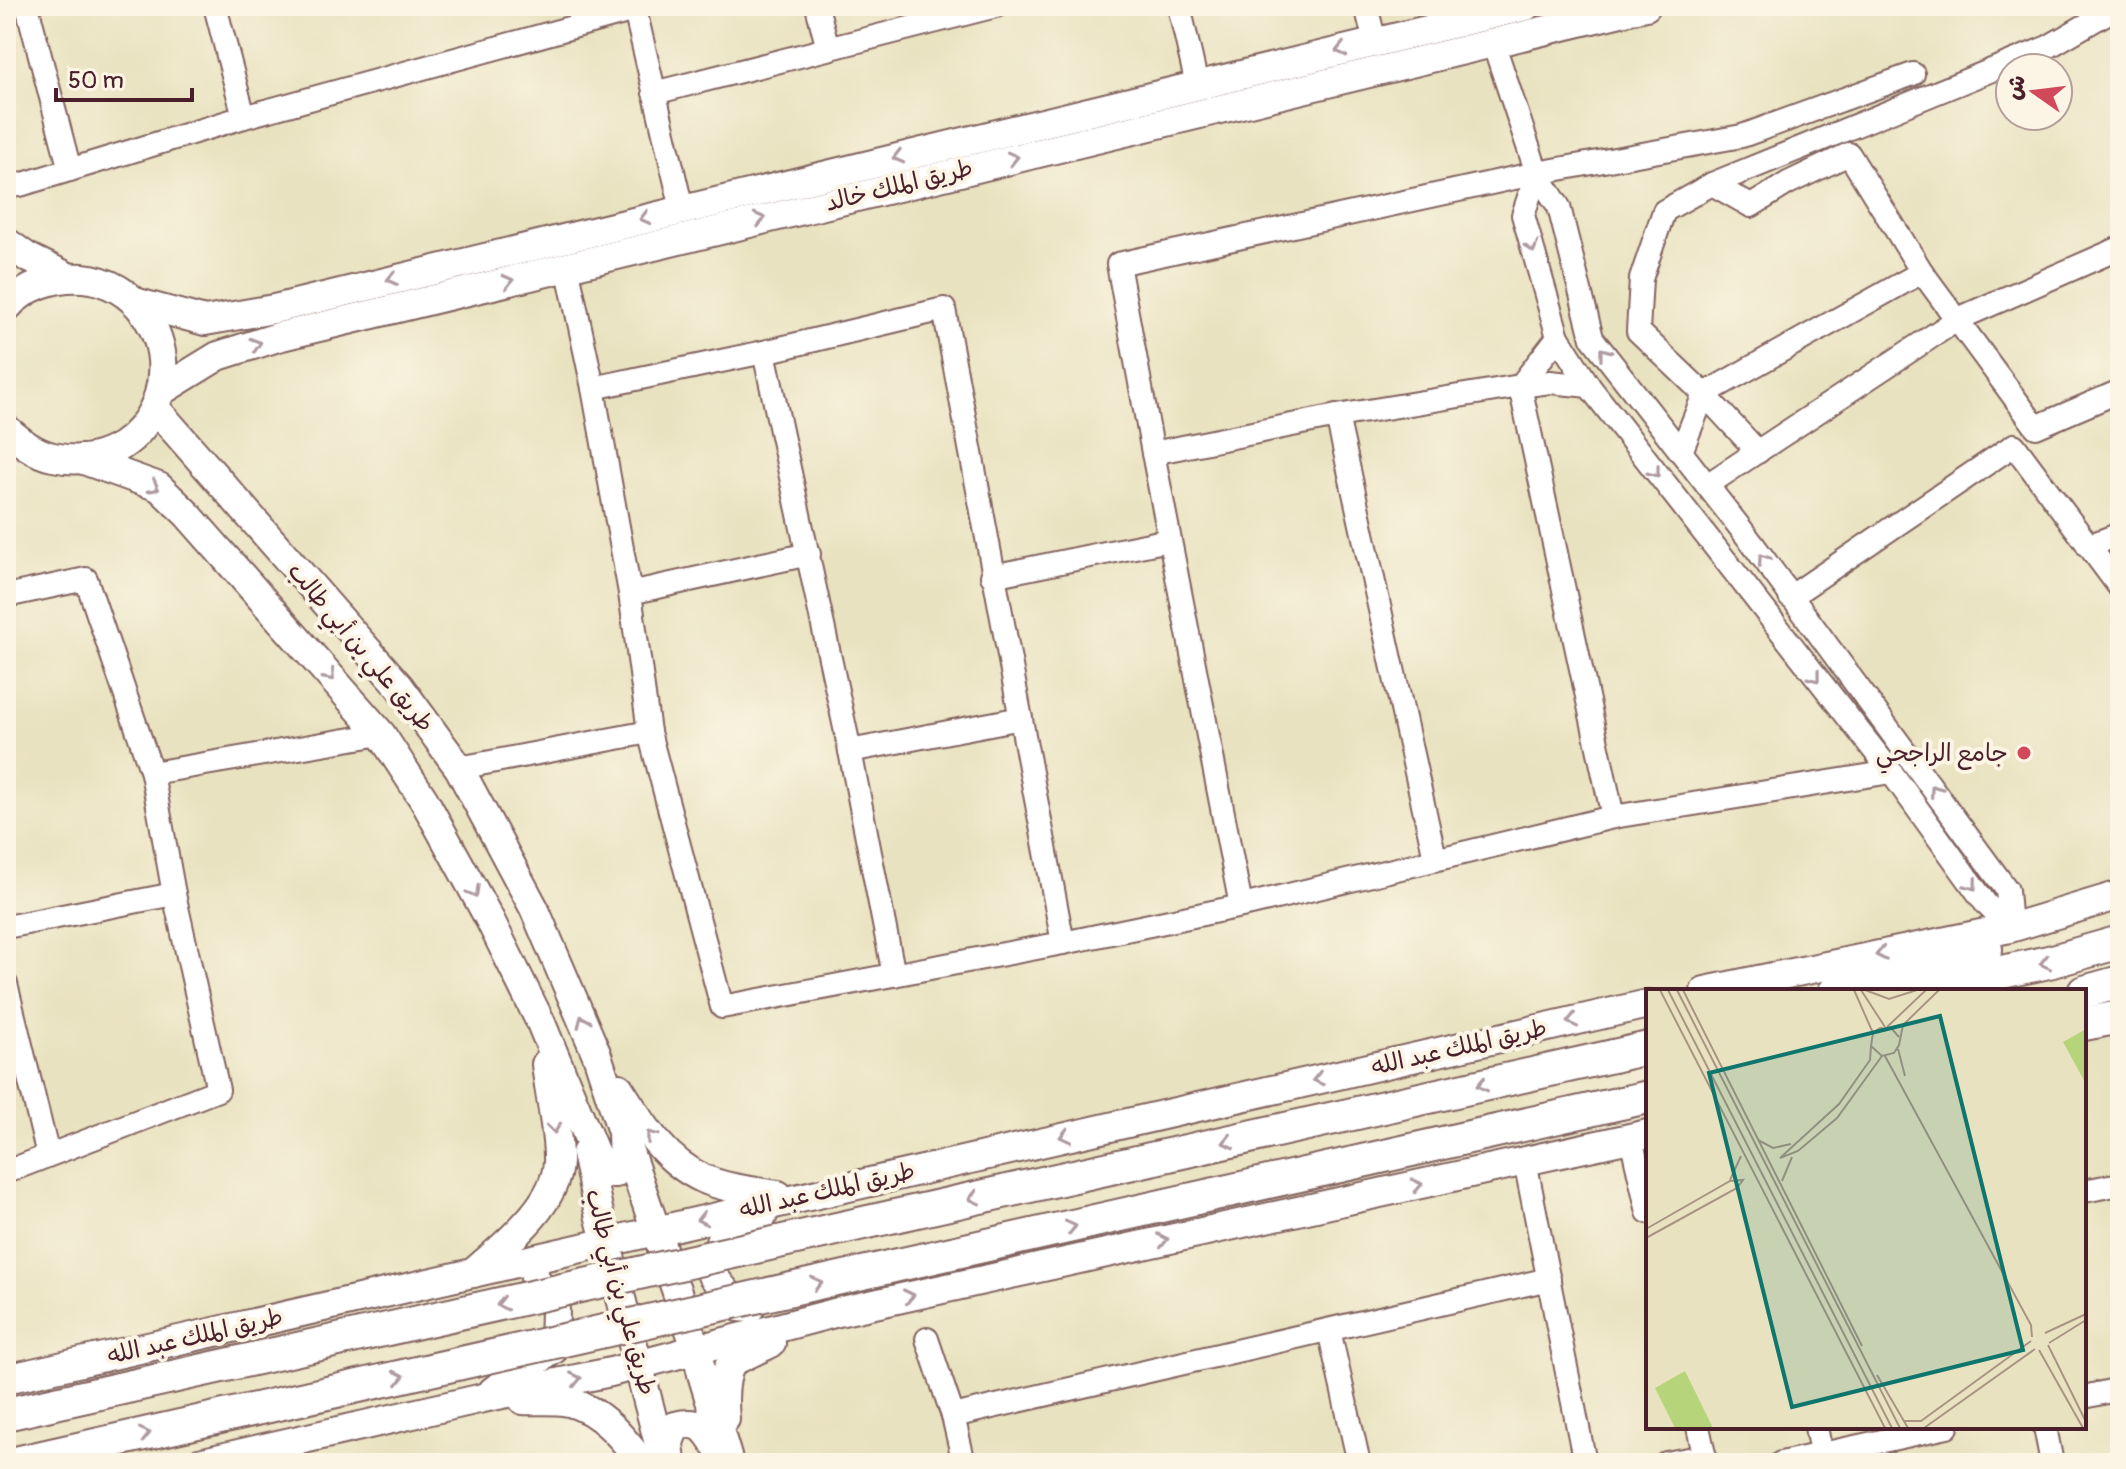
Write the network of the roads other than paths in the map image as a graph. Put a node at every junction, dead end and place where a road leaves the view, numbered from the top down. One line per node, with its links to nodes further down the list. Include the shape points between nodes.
1 (27, 6): 18 (street)
2 (215, 6): 17 (street)
3 (817, 6): 13 (street)
4 (996, 6): 13 (street)
5 (1179, 6): 15 (street)
6 (1366, 6): 11 (street)
7 (1526, 6): 11 (main road, طريق الملك خالد)
8 (1646, 6): 12 (main road, طريق الملك خالد)
9 (2119, 6): 20 (street, via 2048,47)
10 (634, 8): 16 (street); 17 (street)
11 (1375, 42): 15 (main road, طريق الملك خالد, one-way to 15)
12 (1493, 42): 19 (street); 25 (main road, طريق الملك خالد, one-way to 12)
13 (828, 49): 16 (street)
14 (1913, 74): 19 (street, via 1742,136)
15 (1197, 85): 22 (main road, طريق الملك خالد, one-way to 22)
16 (654, 93): 22 (street)
17 (244, 117): 18 (street)
18 (70, 170): 21 (street)
19 (1537, 173): 32 (street, one-way to 32, via 1523,215); 43 (street, one-way to 19, via 1592,338 1559,207); 45 (street, via 1118,264)
20 (1712, 184): 26 (street, via 1751,206 1849,154); 39 (street, via 1664,211 1641,279 1638,331)
21 (6, 186)
22 (682, 209): 31 (main road, طريق الملك خالد, one-way to 31, via 274,309)
23 (6, 242): 27 (main road)
24 (2120, 248): 30 (street)
25 (567, 266): 34 (main road, طريق الملك خالد, one-way to 25); 37 (street)
26 (1922, 272): 30 (street); 39 (street)
27 (68, 277): 28 (main road, via 93,279); 29 (main road, via 35,285)
28 (138, 303): 31 (main road, طريق الملك خالد); 40 (main road, via 155,329 164,360)
29 (6, 308)
30 (1958, 319): 38 (street, via 2036,427); 44 (street)
31 (205, 321): 34 (main road, via 198,330 198,347)
32 (1558, 337): 35 (street); 36 (street)
33 (764, 352): 37 (street); 51 (street); 52 (street, via 944,309)
34 (218, 356): 40 (main road, طريق الملك خالد)
35 (1520, 386): 36 (street); 41 (street); 64 (street)
36 (1589, 386): 62 (street, one-way to 62)
37 (593, 388): 54 (street)
38 (2120, 391)
39 (1704, 394): 43 (street); 44 (street)
40 (158, 400): 46 (main road, طريق الملك خالد, via 142,428 125,443); 61 (main road, طريق علي بن أبي طالب, via 399,686)
41 (1337, 416): 45 (street); 65 (street)
42 (6, 429): 46 (main road, طريق علي بن أبي طالب, via 27,447 53,457)
43 (1681, 452): 47 (street)
44 (1758, 452): 47 (street)
45 (1153, 453): 49 (street)
46 (81, 459): 59 (main road, طريق علي بن أبي طالب, one-way to 59, via 159,487)
47 (1707, 485): 56 (street, one-way to 47)
48 (2120, 534): 50 (street)
49 (1169, 540): 52 (street); 68 (street)
50 (2088, 546): 53 (street); 56 (street, via 2014,445)
51 (809, 554): 54 (street); 60 (street)
52 (992, 576): 57 (street)
53 (2120, 588)
54 (630, 593): 58 (street)
55 (6, 596): 63 (street, via 86,579)
56 (1790, 597): 70 (street, one-way to 56, via 2007,890)
57 (1021, 718): 60 (street); 72 (street)
58 (649, 732): 61 (street); 73 (street, via 722,1007)
59 (381, 734): 63 (street); 82 (main road, طريق علي بن أبي طالب, one-way to 82, via 424,800)
60 (850, 751): 73 (street)
61 (459, 768): 85 (main road, طريق علي بن أبي طالب, one-way to 61, via 534,908)
62 (1891, 772): 64 (street); 70 (street, one-way to 70, via 1986,904)
63 (152, 773): 66 (street)
64 (1613, 817): 65 (street)
65 (1435, 858): 68 (street)
66 (174, 894): 69 (street); 90 (street, via 218,1090)
67 (2117, 896): 70 (main road); 77 (main road, via 2065,926)
68 (1241, 906): 72 (street)
69 (6, 927)
70 (2010, 928): 76 (main road, one-way to 76)
71 (2120, 942): 78 (highway, one-way to 78)
72 (1063, 943): 73 (street)
73 (894, 975)
74 (2120, 982): 79 (highway)
75 (6, 984): 90 (street)
76 (1715, 989)
77 (1841, 989)
78 (1924, 989)
79 (2086, 991)
80 (1646, 1004): 96 (main road, طريق الملك عبد الله, one-way to 96)
81 (2120, 1018): 83 (highway)
82 (541, 1023): 87 (main road, طريق علي بن أبي طالب); 99 (main road, one-way to 99, via 558,1164 530,1221)
83 (2086, 1026)
84 (1646, 1047): 110 (highway, طريق الملك عبد الله, one-way to 110, bridge)
85 (597, 1055): 88 (main road, طريق علي بن أبي طالب); 96 (main road, one-way to 85, via 703,1178 662,1150)
86 (1639, 1100): 118 (highway, one-way to 86, bridge)
87 (579, 1121): 88 (main road, طريق علي بن أبي طالب, via 603,1173 615,1173 623,1164); 98 (main road, طريق علي بن أبي طالب)
88 (622, 1132): 97 (main road, طريق علي بن أبي طالب)
89 (1639, 1136): 91 (main road); 95 (street)
90 (48, 1155): 92 (street)
91 (1525, 1161): 100 (street); 101 (main road, one-way to 91)
92 (6, 1172)
93 (2120, 1184): 94 (street)
94 (2086, 1191)
95 (1646, 1195)
96 (795, 1198): 97 (main road, طريق الملك عبد الله, one-way to 97); 101 (main road, via 721,1238 712,1275 739,1307)
97 (655, 1230): 98 (main road, طريق الملك عبد الله); 104 (main road, طريق علي بن أبي طالب)
98 (606, 1243): 99 (main road, طريق الملك عبد الله); 105 (main road, طريق علي بن أبي طالب)
99 (471, 1275): 106 (main road, طريق الملك عبد الله); 109 (main road, via 535,1278 555,1309 554,1349)
100 (1549, 1279): 102 (street); 126 (street)
101 (838, 1312): 104 (main road); 123 (main road, via 731,1362 723,1402)
102 (1329, 1330): 111 (street); 125 (street)
103 (927, 1339): 111 (street)
104 (696, 1348): 105 (main road); 123 (main road, طريق علي بن أبي طالب)
105 (638, 1363): 109 (main road, one-way to 105); 121 (main road, طريق علي بن أبي طالب)
106 (6, 1379)
107 (2120, 1389): 108 (street)
108 (2086, 1397)
109 (483, 1398): 119 (main road); 120 (main road, via 569,1402 618,1431)
110 (6, 1414)
111 (953, 1416): 124 (street)
112 (1698, 1429): 117 (street)
113 (1816, 1429): 116 (street)
114 (1939, 1429): 116 (street)
115 (2045, 1429): 129 (street)
116 (1822, 1459): 128 (street)
117 (1706, 1460): 127 (street)
118 (15, 1463)
119 (199, 1463)
120 (642, 1463)
121 (664, 1463)
122 (671, 1463): 123 (main road, via 669,1443 675,1426 690,1422 705,1427)
123 (729, 1463)
124 (964, 1463)
125 (1359, 1463)
126 (1585, 1463)
127 (1666, 1463)
128 (1781, 1463)
129 (2052, 1463)

